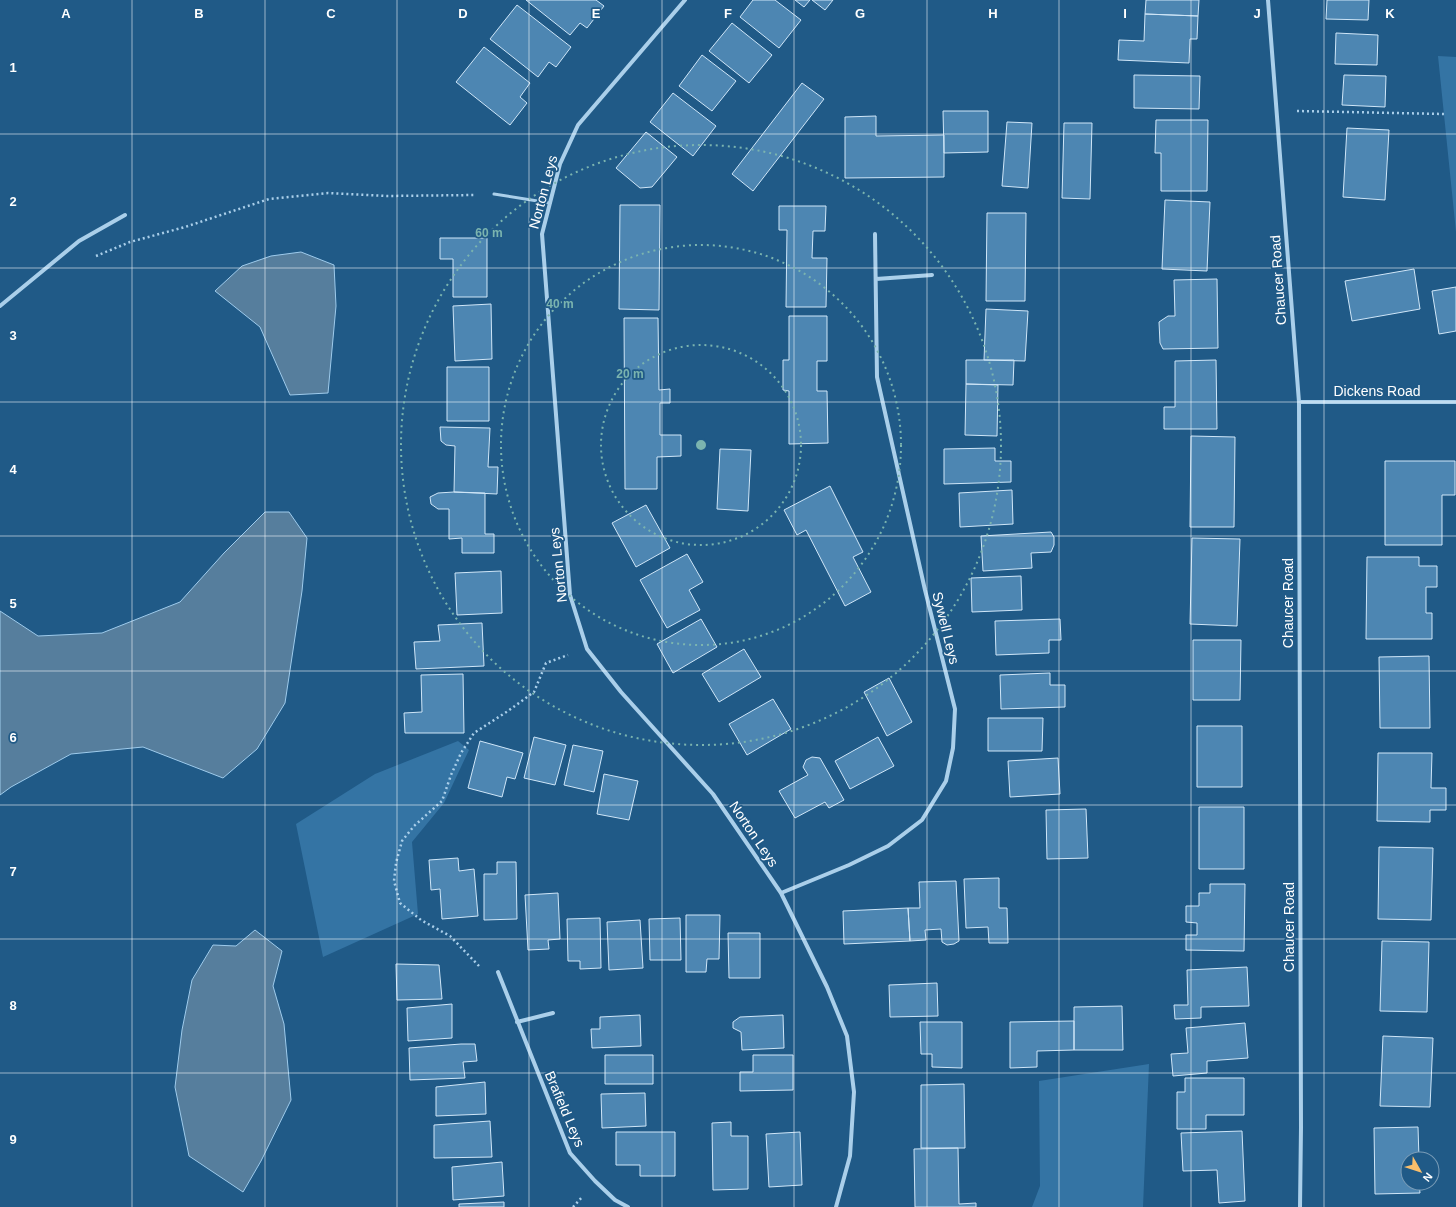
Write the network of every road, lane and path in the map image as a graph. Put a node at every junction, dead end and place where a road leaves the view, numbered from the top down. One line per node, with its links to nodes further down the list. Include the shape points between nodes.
1 (686, 0): 6 (street, Norton Leys, via 578,126 560,164)
2 (1268, 0): 3 (street, Chaucer Road)
3 (1276, 111): 4 (path); 13 (street, Chaucer Road)
4 (1444, 114)
5 (494, 194): 6 (lane); 9 (path, via 328,194 269,199 130,242 94,257)
6 (550, 203): 15 (street, Norton Leys, via 542,234 570,595)
7 (125, 215): 9 (street)
8 (875, 234): 11 (street, Sywell Leys)
9 (79, 241): 12 (street)
10 (932, 275): 11 (street)
11 (876, 279): 16 (street, Sywell Leys, via 877,377 955,709 953,748 946,781 922,820 888,846)
12 (0, 306)
13 (1299, 402): 14 (street, Dickens Road); 22 (street, Chaucer Road)
14 (1456, 402)
15 (587, 649): 16 (street, Norton Leys, via 621,692 713,794); 17 (path, via 546,663 534,692 474,733 461,753 442,801 414,826 402,841 394,881 400,903 421,920 450,936 480,966)
16 (781, 893): 21 (street, Norton Leys, via 828,987 847,1036 854,1092 850,1156)
17 (498, 972): 19 (street, Brafield Leys)
18 (554, 1013): 19 (street)
19 (517, 1022): 20 (street, Brafield Leys, via 570,1153 614,1200)
20 (628, 1207)
21 (836, 1207)
22 (1300, 1207)

